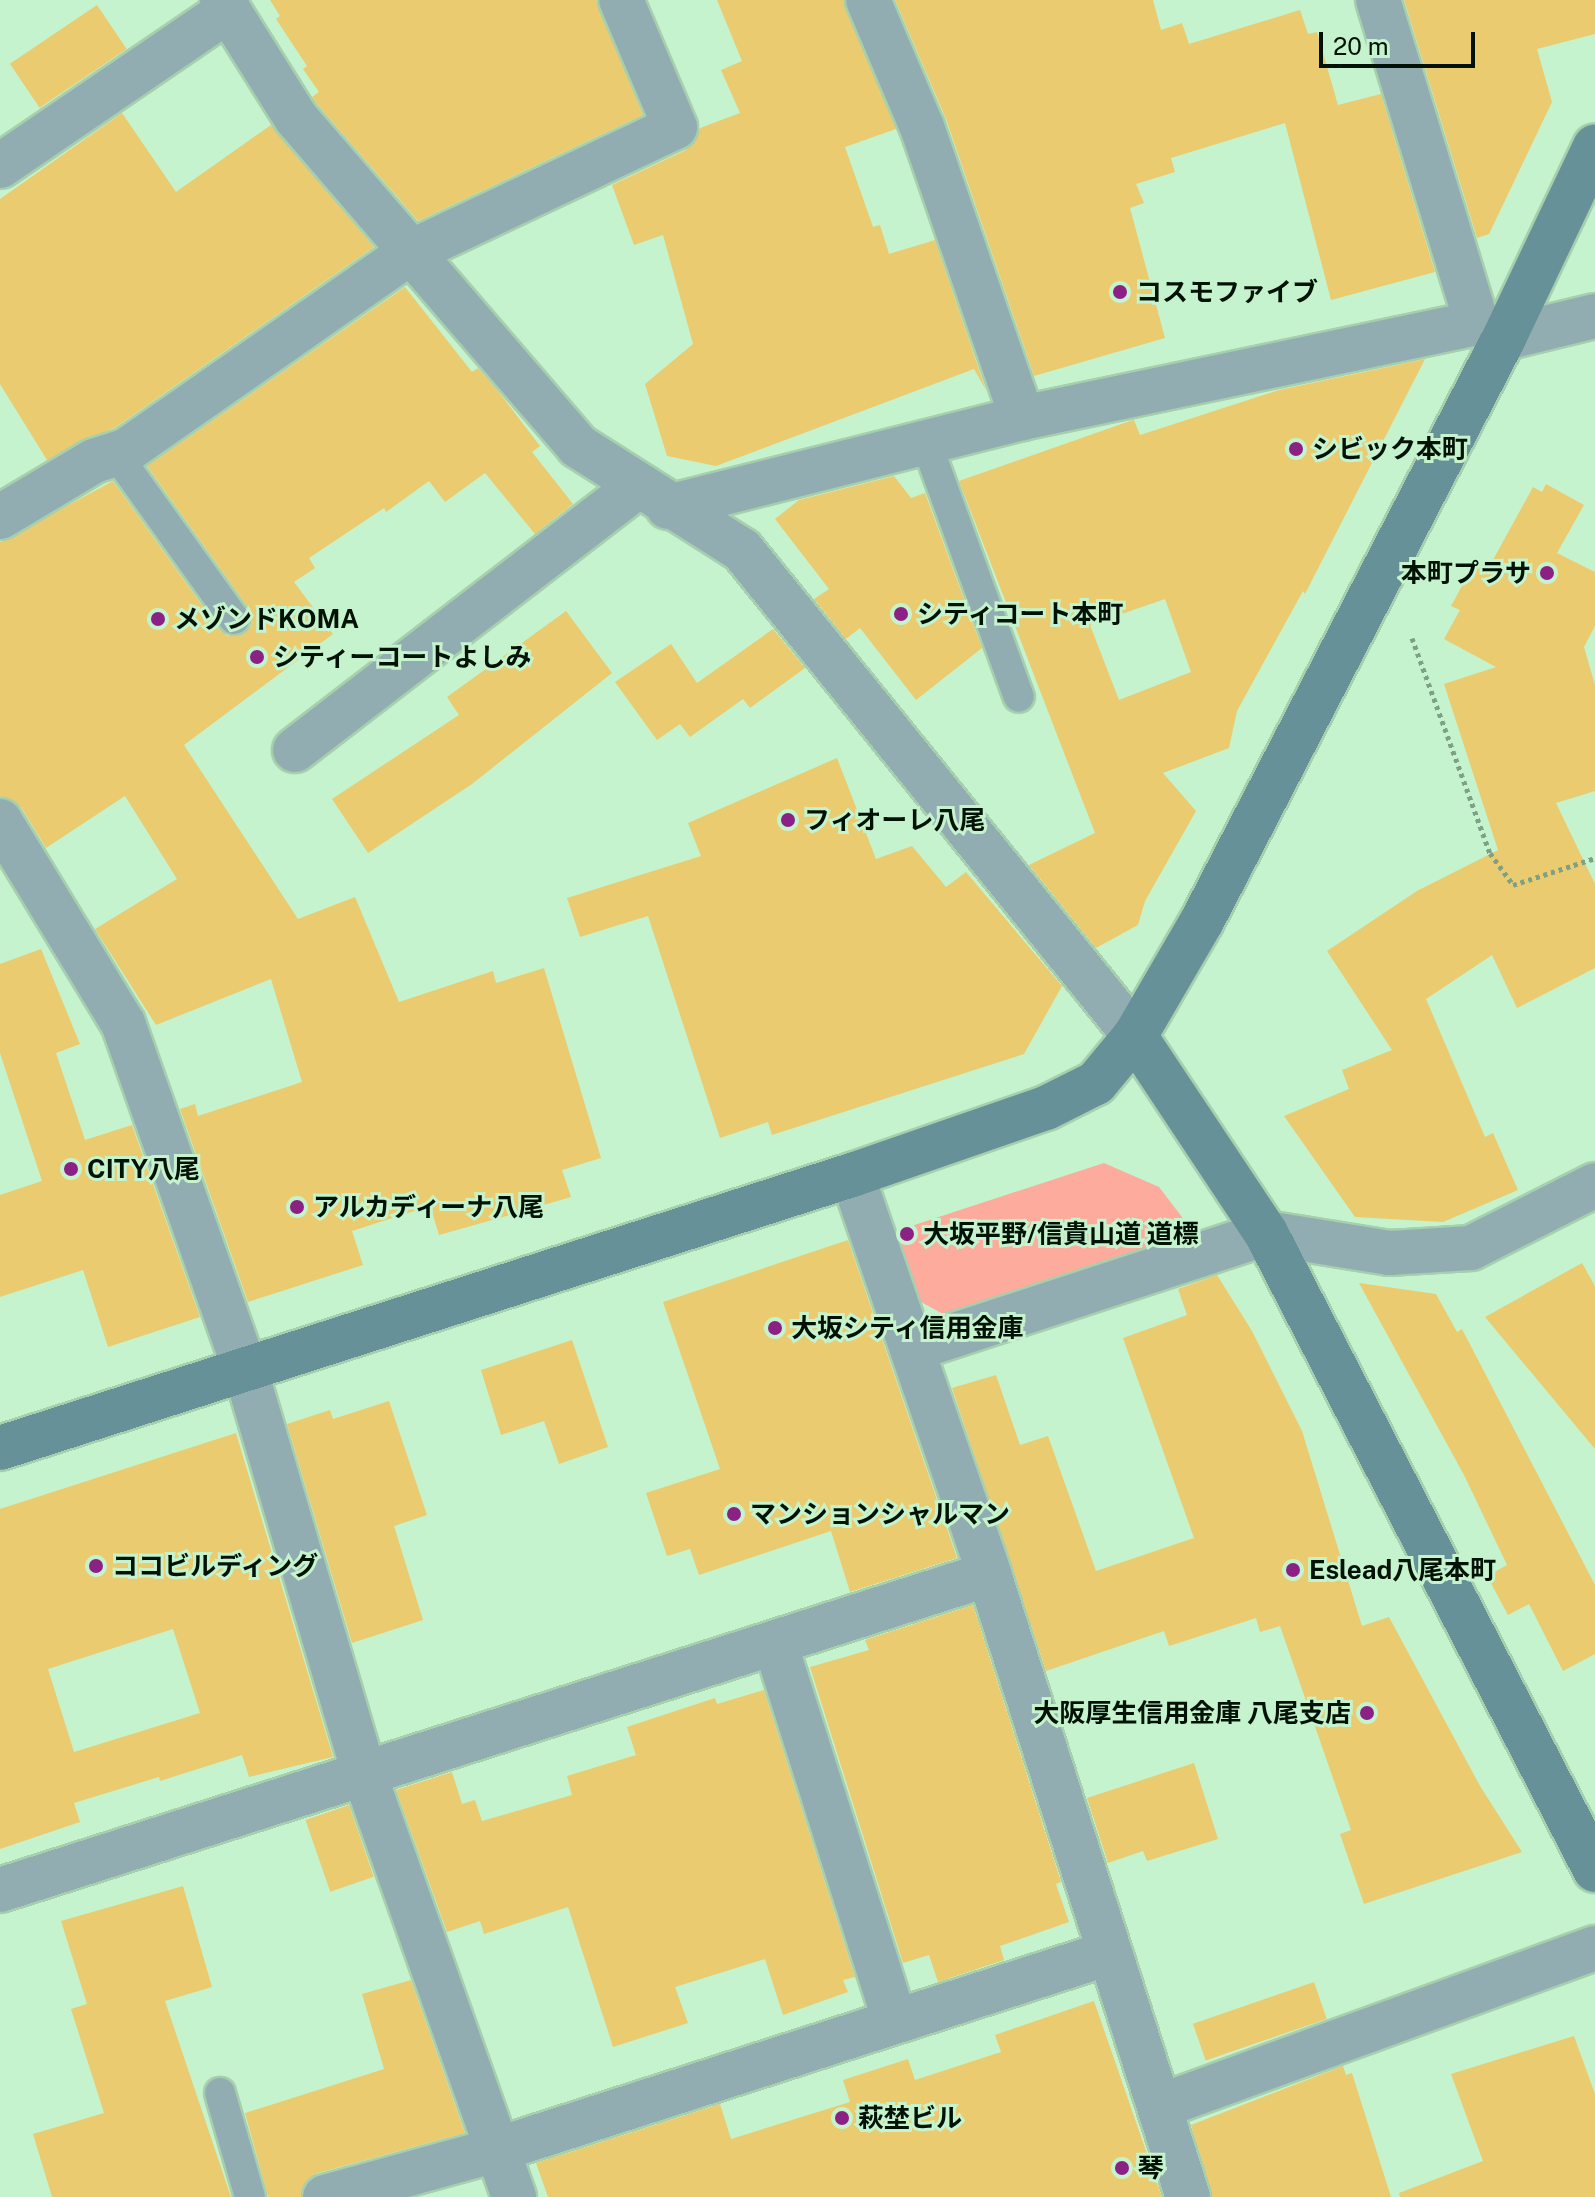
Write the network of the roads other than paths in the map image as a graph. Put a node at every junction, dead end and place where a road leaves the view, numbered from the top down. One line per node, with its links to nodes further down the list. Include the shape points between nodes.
1 (621, 0): 7 (street, via 675,127)
2 (868, 0): 10 (street, via 922,127)
3 (1378, 0): 9 (street)
4 (225, 5): 6 (street); 7 (street, via 296,118)
5 (1595, 146): 9 (street)
6 (0, 166)
7 (411, 252): 12 (street); 13 (street, via 578,446)
8 (1595, 316): 9 (street)
9 (1490, 330): 10 (street); 19 (street, via 1202,921)
10 (1022, 418): 11 (street)
11 (926, 442): 13 (street); 16 (lane)
12 (116, 454): 14 (street, via 94,461); 15 (lane)
13 (652, 497): 17 (street); 19 (street, via 742,550)
14 (0, 517)
15 (234, 619)
16 (1019, 697)
17 (295, 750)
18 (0, 821): 24 (street, via 123,1023)
19 (1135, 1036): 20 (street, via 1096,1083 1059,1102); 22 (street)
20 (852, 1175): 23 (street); 24 (street)
21 (1595, 1185): 22 (street, via 1471,1248 1389,1253)
22 (1266, 1233): 23 (street); 29 (street)
23 (912, 1349): 26 (street)
24 (246, 1372): 25 (street); 28 (street)
25 (0, 1448)
26 (989, 1574): 27 (street); 32 (street)
27 (775, 1643): 28 (street); 33 (street)
28 (365, 1776): 30 (street); 36 (street)
29 (1595, 1870)
30 (0, 1890)
31 (1595, 1948): 35 (street)
32 (1109, 1953): 33 (street); 35 (street)
33 (894, 2018): 36 (street)
34 (220, 2093): 37 (lane)
35 (1161, 2106): 40 (street)
36 (499, 2149): 38 (street); 39 (street)
37 (250, 2197)
38 (325, 2197)
39 (514, 2197)
40 (1188, 2197)

